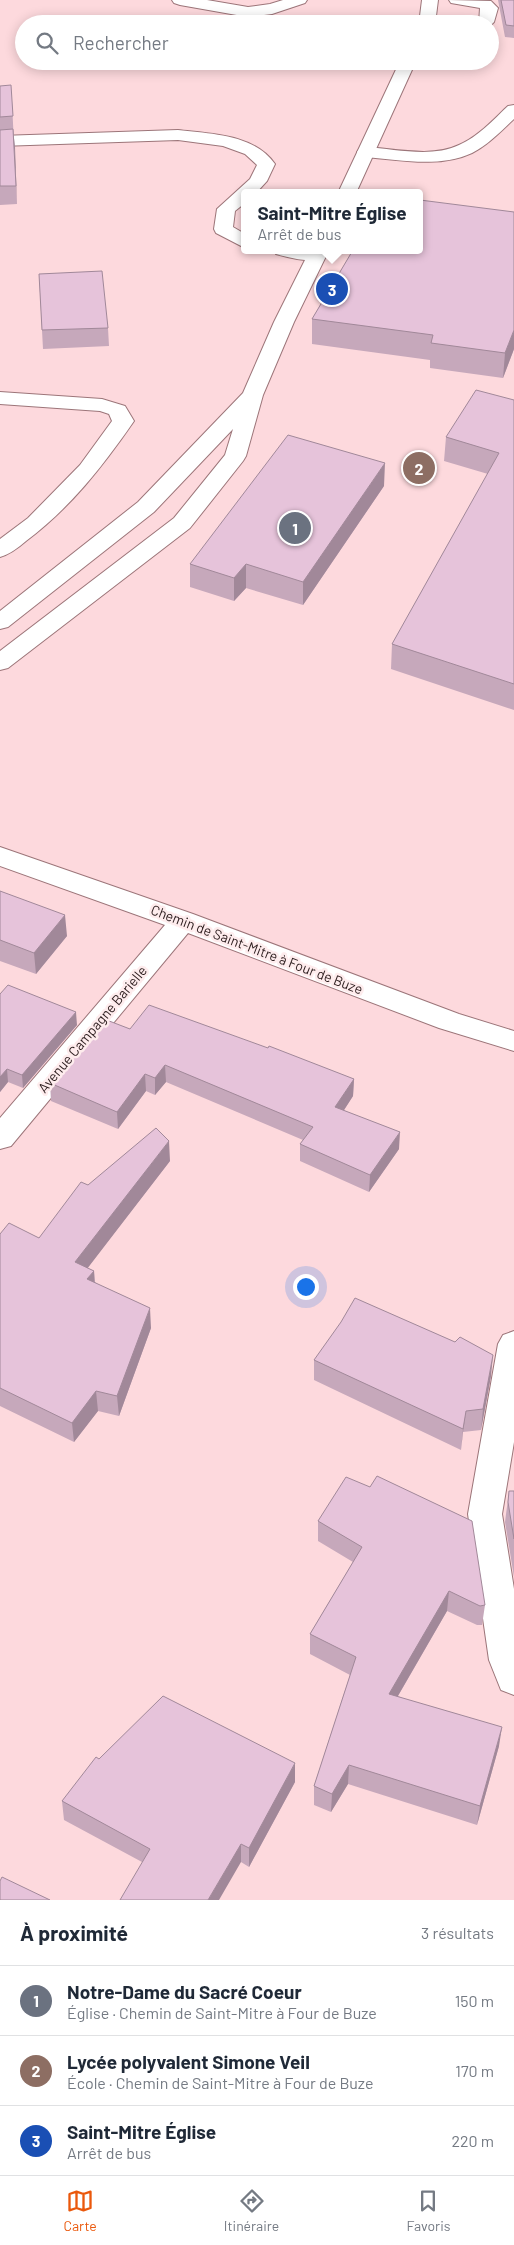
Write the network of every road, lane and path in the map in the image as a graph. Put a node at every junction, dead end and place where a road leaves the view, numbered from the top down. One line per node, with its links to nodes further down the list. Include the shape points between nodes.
1 (180, 0): 2 (street, via 248,12)
2 (300, 0)
3 (430, 0): 5 (street)
4 (458, 0): 6 (street, via 485,4 490,8)
5 (428, 15)
6 (488, 15)
7 (404, 70): 10 (street)
8 (514, 110): 10 (street, via 465,150 423,156)
9 (0, 141): 11 (street, via 178,135 226,141 251,150 266,164 258,182)
10 (366, 152): 12 (street)
11 (250, 189)
12 (349, 189)
13 (241, 196): 14 (street, via 226,209 223,230)
14 (241, 240)
15 (318, 254): 16 (street, via 284,322)
16 (253, 395): 19 (street, via 146,507); 20 (street, via 235,456 182,523)
17 (0, 398): 18 (street, via 102,405 118,410 123,421 88,470 36,523)
18 (0, 550)
19 (0, 622)
20 (0, 663)
21 (0, 856): 22 (street, Chemin de Saint-Mitre à Four de Buze)
22 (184, 921): 23 (street, Chemin de Saint-Mitre à Four de Buze, via 449,1021); 24 (street, Avenue Campagne Barielle)
23 (514, 1041)
24 (0, 1138)
25 (514, 1344): 26 (street, via 485,1514 508,1660)
26 (514, 1678)

